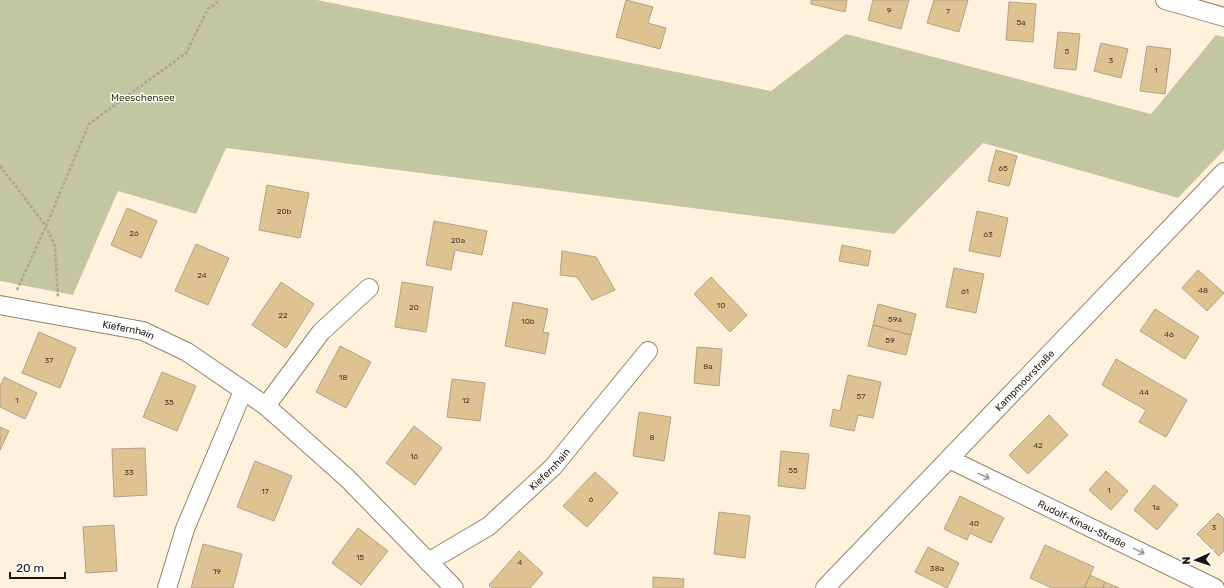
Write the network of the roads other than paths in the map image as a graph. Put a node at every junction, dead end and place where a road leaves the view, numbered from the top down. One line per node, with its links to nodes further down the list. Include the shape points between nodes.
1 (1165, 0): 2 (street)
2 (1224, 16)
3 (1224, 172): 9 (street, Kampmoorstraße)
4 (369, 288): 8 (street, via 320,332)
5 (5, 306): 7 (street, Kiefernhain, via 143,331 187,352)
6 (648, 350): 10 (street, Kiefernhain, via 553,467 489,526)
7 (243, 391): 8 (street, Kiefernhain); 12 (street, via 185,529)
8 (266, 406): 10 (street, Kiefernhain, via 348,479)
9 (949, 459): 13 (street, Kampmoorstraße); 14 (street, Rudolf-Kinau-Straße, one-way to 14)
10 (428, 562): 11 (street, Kiefernhain)
11 (449, 586)
12 (167, 588)
13 (826, 588)
14 (1215, 588)

